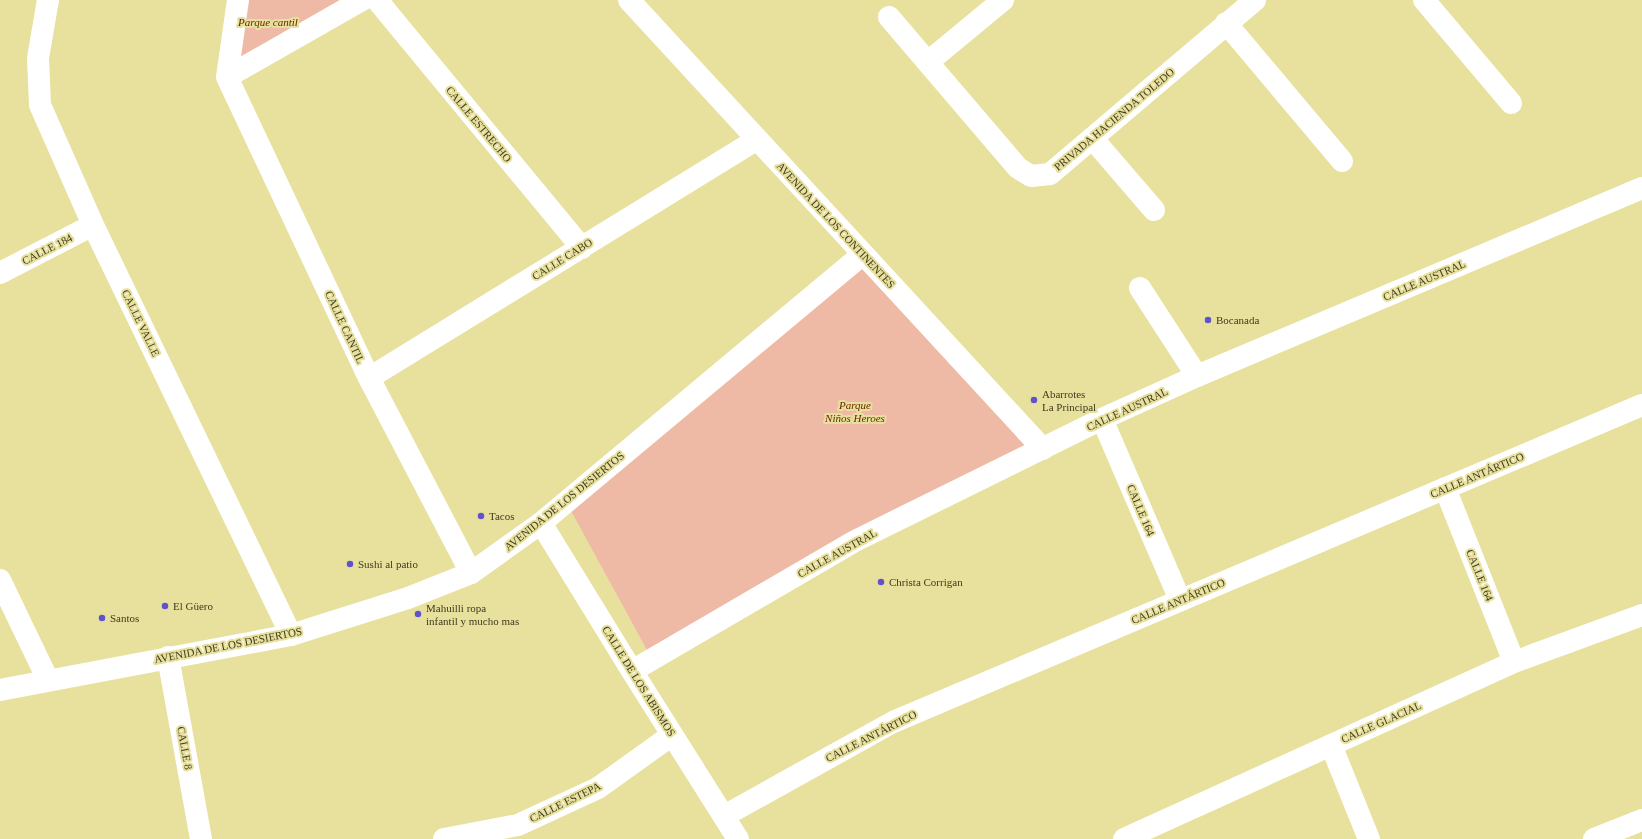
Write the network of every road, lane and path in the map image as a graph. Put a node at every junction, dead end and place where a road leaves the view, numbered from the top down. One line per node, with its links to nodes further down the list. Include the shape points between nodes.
1 (48, 0): 19 (street, CALLE VALLE, via 38,58 40,105)
2 (238, 0): 12 (street)
3 (362, 0): 12 (street)
4 (377, 0): 20 (street, CALLE ESTRECHO)
5 (629, 0): 15 (street, AVENIDA DE LOS CONTINENTES)
6 (1002, 0): 11 (street)
7 (1256, 0): 10 (street, PRIVADA HACIENDA TOLEDO)
8 (1424, 0): 13 (street)
9 (890, 17): 11 (street, PRIVADA HACIENDA TOLEDO)
10 (1226, 23): 14 (street, PRIVADA HACIENDA TOLEDO); 16 (street)
11 (928, 62): 14 (street, PRIVADA HACIENDA TOLEDO, via 1018,168 1031,176 1050,174)
12 (227, 77): 25 (street, CALLE CANTIL)
13 (1511, 103)
14 (1092, 138): 18 (street)
15 (756, 140): 20 (street, CALLE CABO); 21 (street, AVENIDA DE LOS CONTINENTES)
16 (1342, 161)
17 (1641, 191): 24 (street, CALLE AUSTRAL)
18 (1154, 210)
19 (94, 225): 22 (street, CALLE 184); 35 (street, CALLE VALLE)
20 (582, 248): 25 (street, CALLE CABO)
21 (863, 254): 28 (street, AVENIDA DE LOS CONTINENTES); 30 (street, AVENIDA DE LOS DESIERTOS)
22 (0, 273)
23 (1140, 288): 24 (street)
24 (1197, 376): 27 (street, CALLE AUSTRAL)
25 (368, 378): 31 (street, CALLE CANTIL)
26 (1642, 405): 29 (street, CALLE ANTÁRTICO)
27 (1102, 419): 28 (street, CALLE AUSTRAL); 33 (street, CALLE 164)
28 (1043, 449): 38 (street, CALLE AUSTRAL, via 855,541)
29 (1445, 488): 33 (street, CALLE ANTÁRTICO); 37 (street, CALLE 164)
30 (540, 523): 31 (street, AVENIDA DE LOS DESIERTOS); 38 (street, CALLE DE LOS ABISMOS)
31 (471, 573): 35 (street, AVENIDA DE LOS DESIERTOS, via 408,598)
32 (0, 580): 39 (street)
33 (1180, 600): 43 (street, CALLE ANTÁRTICO, via 893,722)
34 (1642, 615): 37 (street, CALLE GLACIAL)
35 (291, 635): 36 (street, AVENIDA DE LOS DESIERTOS)
36 (168, 657): 39 (street, AVENIDA DE LOS DESIERTOS); 45 (street, CALLE 8)
37 (1514, 662): 42 (street, CALLE GLACIAL)
38 (632, 671): 41 (street, CALLE DE LOS ABISMOS)
39 (48, 680): 40 (street, AVENIDA DE LOS DESIERTOS)
40 (0, 690)
41 (672, 735): 43 (street, CALLE DE LOS ABISMOS); 46 (street, CALLE ESTEPA, via 598,788 518,825)
42 (1331, 745): 48 (street, CALLE GLACIAL); 49 (street)
43 (724, 816): 47 (street, CALLE DE LOS ABISMOS)
44 (1642, 820): 50 (street)
45 (201, 839)
46 (444, 839)
47 (738, 839)
48 (1124, 839)
49 (1368, 839)
50 (1594, 839)

